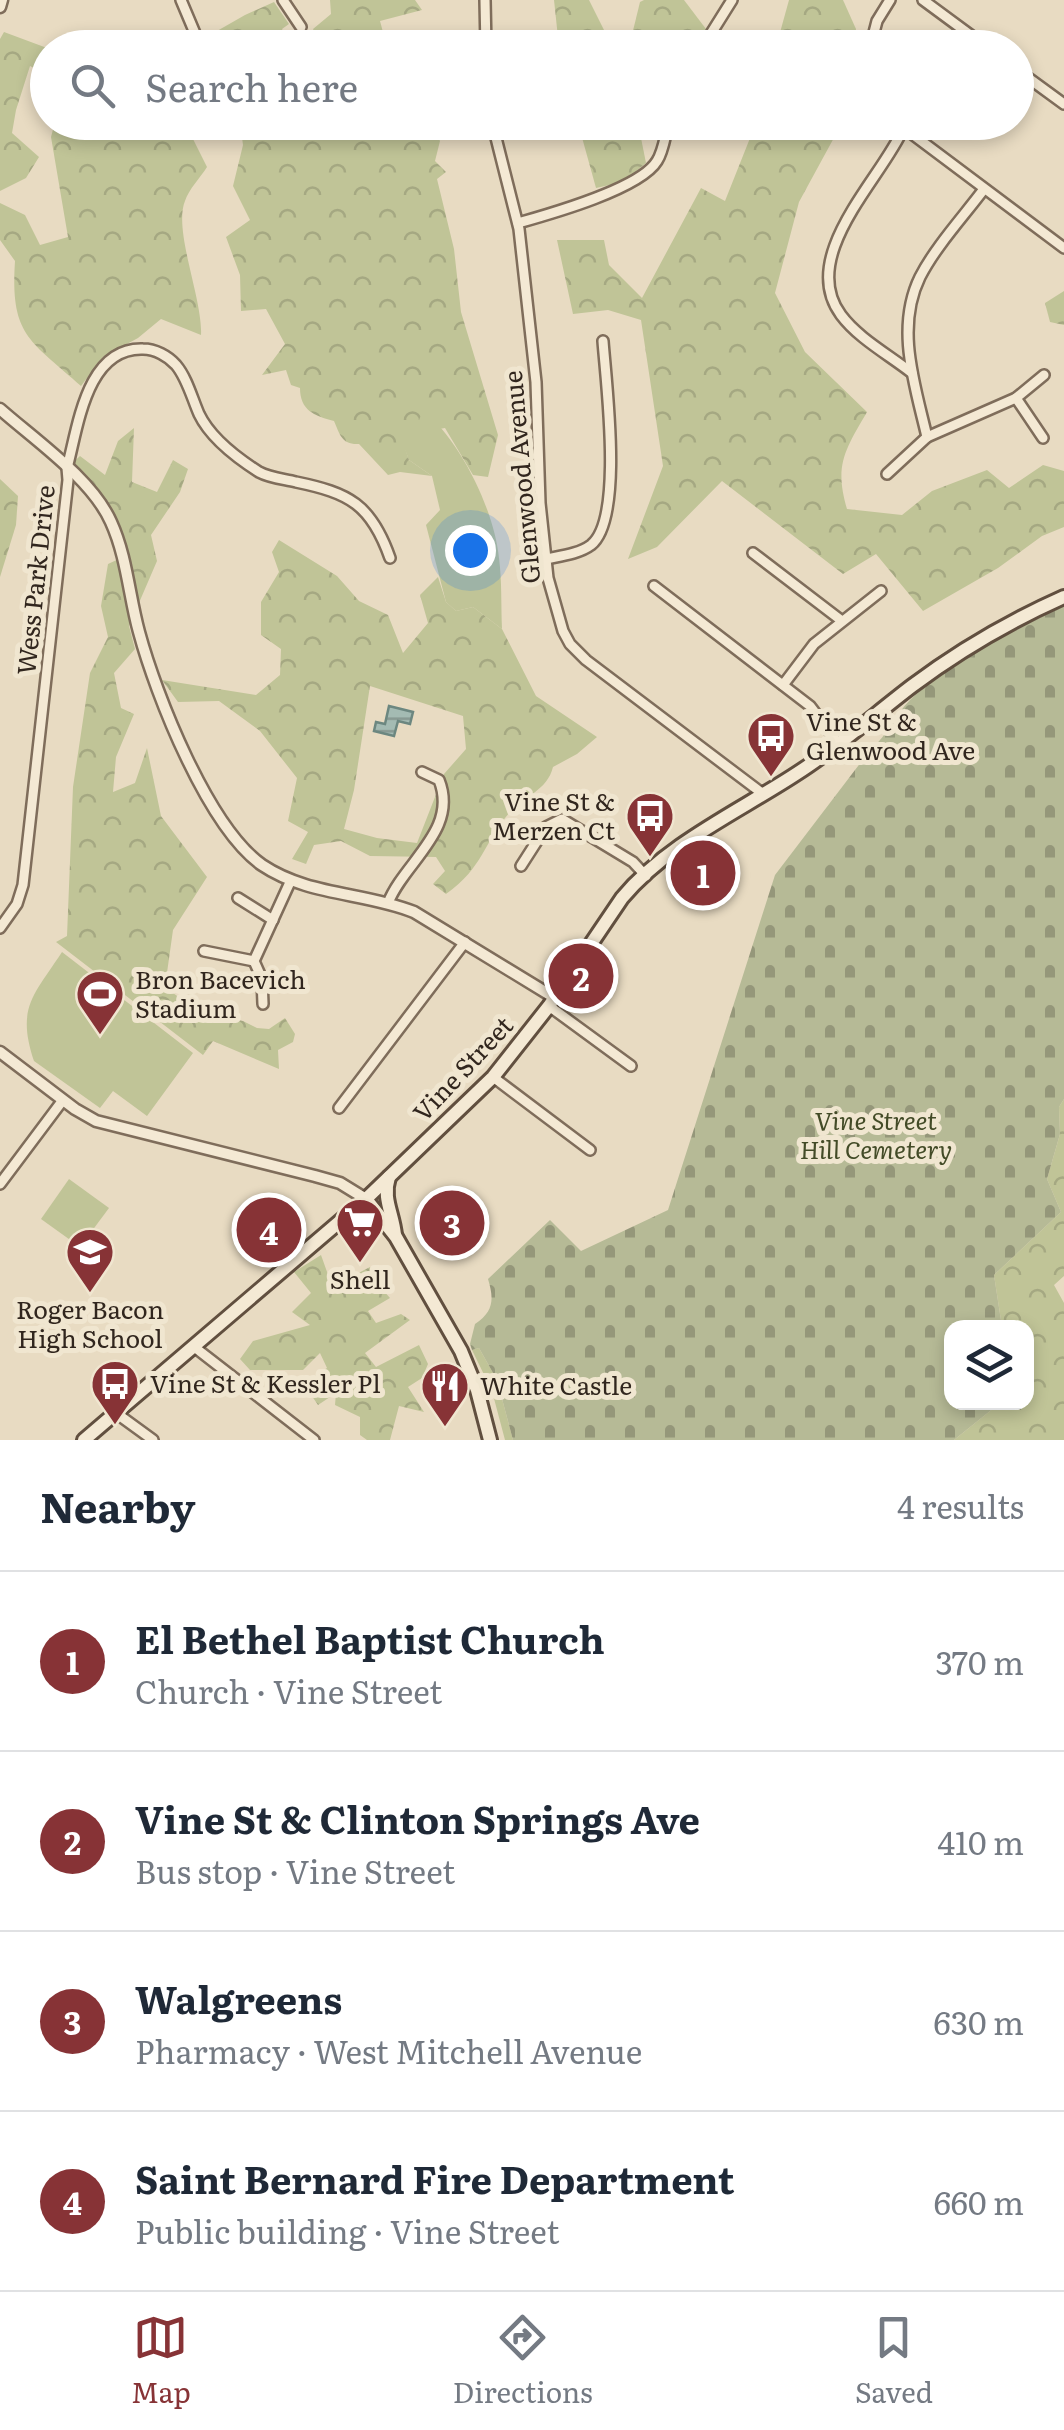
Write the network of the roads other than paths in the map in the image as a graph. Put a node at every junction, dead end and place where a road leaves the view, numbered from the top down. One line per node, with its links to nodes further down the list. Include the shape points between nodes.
1 (2, 0): 8 (street)
2 (181, 0): 10 (street)
3 (283, 0): 9 (street)
4 (485, 0): 11 (street)
5 (732, 0): 12 (street)
6 (890, 0): 13 (street)
7 (923, 0): 14 (street)
8 (0, 7)
9 (301, 27)
10 (194, 30)
11 (486, 30)
12 (713, 30)
13 (875, 30)
14 (964, 30)
15 (1034, 82): 16 (street)
16 (1064, 104)
17 (497, 140): 22 (street, Glenwood Avenue)
18 (664, 140): 22 (street, via 642,176)
19 (896, 140): 25 (street, via 844,222 830,285 844,320)
20 (919, 140): 21 (street)
21 (984, 189): 23 (street); 25 (street, via 914,292 907,327)
22 (518, 223): 35 (street, Glenwood Avenue)
23 (1064, 248)
24 (603, 341): 35 (street, via 612,469 602,529 584,550)
25 (912, 373): 29 (street)
26 (1044, 375): 27 (street)
27 (1016, 398): 29 (street); 30 (street)
28 (0, 409): 31 (street)
29 (927, 437): 32 (street)
30 (1043, 438)
31 (67, 468): 34 (street, Wess Park Drive, via 95,378 124,352 150,350 178,367 201,418 220,441 260,472 348,498 372,518); 46 (street, via 110,519 152,678 204,788 240,843); 50 (street, Wess Park Drive, via 23,885)
32 (887, 474)
33 (754, 553): 39 (street)
34 (390, 558)
35 (546, 558): 43 (street, Glenwood Avenue, via 557,617 576,651)
36 (654, 586): 40 (street)
37 (881, 591): 39 (street)
38 (1064, 597): 41 (main road, Vine Street, via 972,644)
39 (842, 621): 40 (street)
40 (783, 684): 41 (street)
41 (838, 742): 43 (main road, Vine Street)
42 (422, 772): 48 (street, via 442,788 440,822)
43 (763, 794): 45 (main road, Vine Street)
44 (520, 866): 45 (street, via 546,826 562,820)
45 (646, 876): 54 (main road, Vine Street, via 622,898)
46 (291, 880): 48 (street); 49 (street)
47 (238, 898): 49 (street)
48 (388, 903): 51 (street)
49 (273, 920): 53 (street)
50 (0, 927)
51 (465, 942): 54 (street); 60 (street)
52 (204, 951): 53 (street)
53 (254, 961): 55 (street)
54 (552, 1002): 57 (street); 58 (main road, Vine Street)
55 (263, 1004)
56 (0, 1052): 59 (street)
57 (632, 1066)
58 (493, 1077): 61 (street); 62 (main road, Vine Street)
59 (64, 1100): 63 (street); 64 (street, via 105,1124 316,1176)
60 (339, 1108)
61 (590, 1150)
62 (390, 1176): 64 (main road, Vine Street); 65 (main road, via 386,1201)
63 (0, 1184)
64 (366, 1199): 65 (main road); 66 (main road, Vine Street)
65 (396, 1237): 71 (main road, via 466,1360)
66 (194, 1346): 67 (main road, Vine Street); 70 (street)
67 (116, 1413): 68 (main road, Vine Street); 69 (street)
68 (84, 1440)
69 (153, 1440)
70 (314, 1440)
71 (490, 1440)

